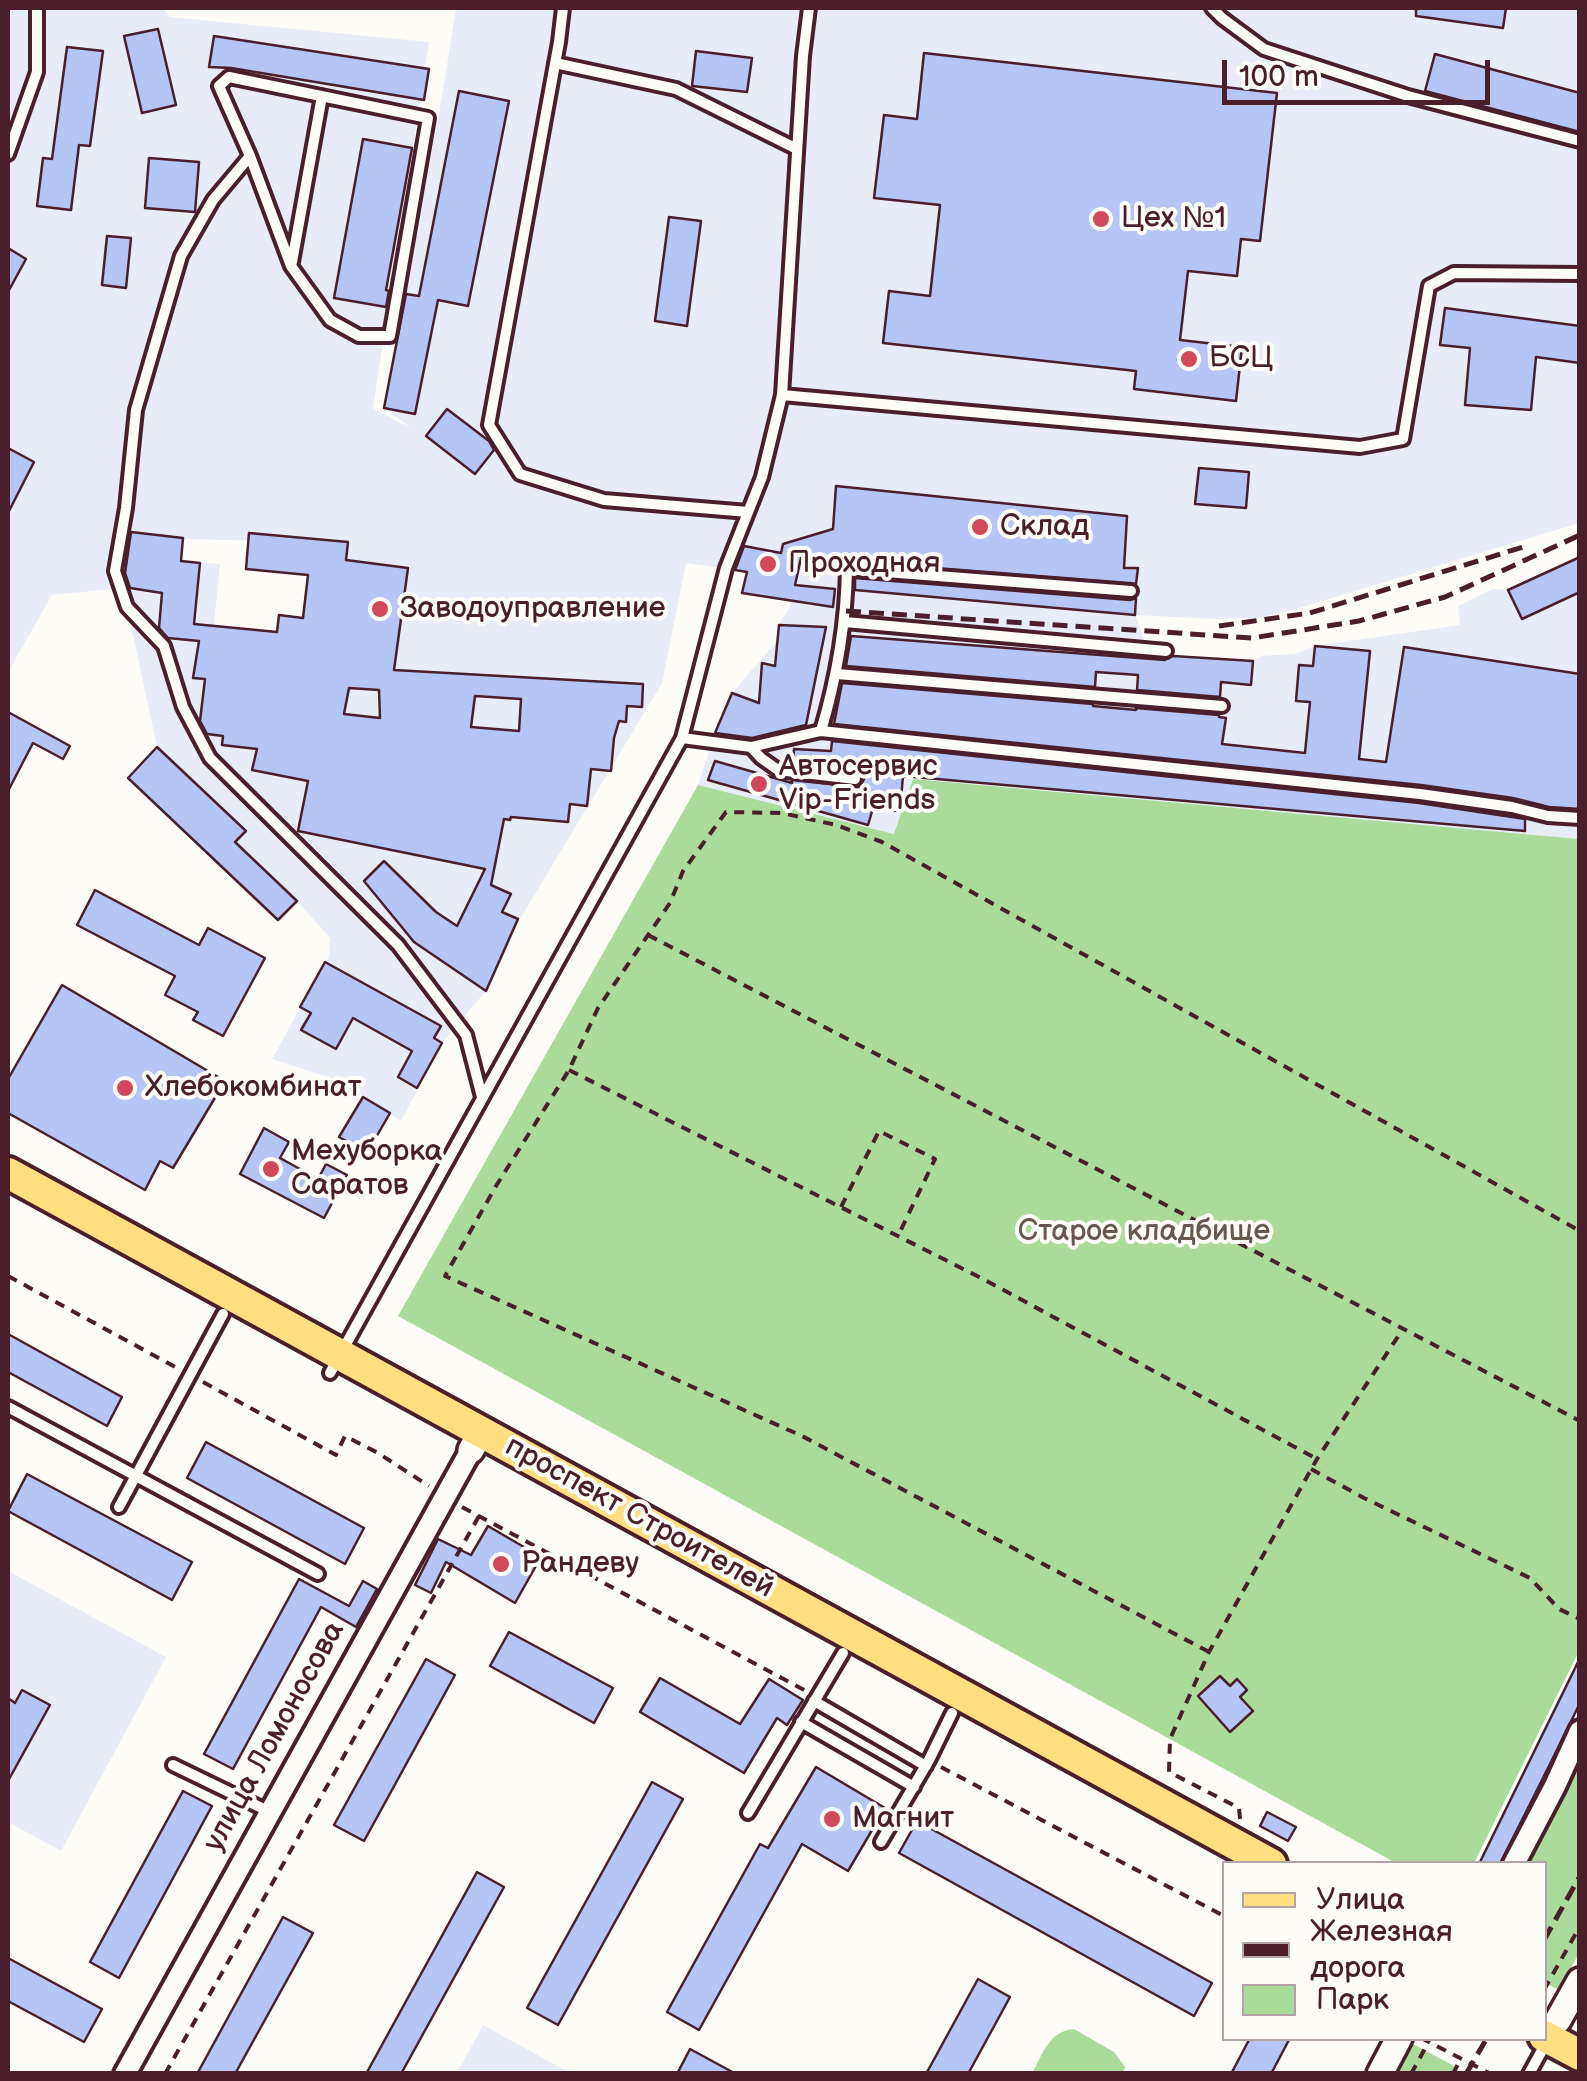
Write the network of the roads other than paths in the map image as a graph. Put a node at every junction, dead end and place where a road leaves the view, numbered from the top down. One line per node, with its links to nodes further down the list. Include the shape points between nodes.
1 (37, 8): 9 (lane, via 37,72)
2 (562, 8): 5 (lane)
3 (809, 8): 8 (lane)
4 (1212, 8): 7 (lane, via 1264,49)
5 (555, 63): 8 (lane, via 676,89); 14 (lane, via 489,425 520,474 604,500)
6 (322, 96): 10 (lane, via 229,77 219,86); 11 (lane); 11 (lane, via 428,118 390,336 358,336 330,320)
7 (1580, 141)
8 (797, 149): 13 (lane)
9 (8, 154)
10 (250, 156): 11 (lane); 25 (lane, via 213,200 181,256 136,410 115,571 127,607 164,646 210,758 398,944 466,1035)
11 (292, 266)
12 (1580, 274): 13 (lane, via 1454,273 1428,286 1404,439 1360,447)
13 (782, 395): 14 (lane)
14 (748, 512): 21 (lane, via 726,568)
15 (1131, 591): 16 (lane, via 848,568)
16 (845, 622): 17 (lane); 18 (lane)
17 (1166, 651)
18 (837, 674): 19 (lane); 20 (lane)
19 (1222, 706)
20 (821, 731): 22 (lane); 24 (lane, via 1420,794)
21 (682, 738): 22 (lane); 25 (lane)
22 (751, 746): 23 (lane, via 778,770)
23 (856, 779)
24 (1580, 818)
25 (482, 1098): 29 (lane)
26 (8, 1173): 29 (main road, проспект Строителей)
27 (8, 1196): 28 (main road, проспект Строителей)
28 (223, 1314): 29 (main road, проспект Строителей); 32 (lane)
29 (335, 1364): 31 (main road, проспект Строителей)
30 (8, 1407): 32 (lane)
31 (476, 1441): 35 (main road, проспект Строителей); 43 (street, улица Ломоносова); 47 (main road, проспект Строителей)
32 (135, 1476): 33 (lane); 34 (lane)
33 (119, 1507)
34 (318, 1574)
35 (843, 1653): 36 (lane); 37 (main road, проспект Строителей)
36 (815, 1699): 38 (lane); 40 (lane)
37 (952, 1713): 40 (lane); 46 (main road, проспект Строителей)
38 (801, 1722): 42 (lane); 44 (lane)
39 (1580, 1732): 48 (street)
40 (928, 1763): 42 (lane)
41 (174, 1765): 43 (lane)
42 (914, 1787): 45 (lane)
43 (270, 1812): 53 (street, улица Ломоносова)
44 (748, 1813)
45 (881, 1842)
46 (1223, 1861)
47 (1265, 1861)
48 (1516, 1861)
49 (1580, 1981): 50 (street)
50 (1555, 2028): 52 (main road); 55 (lane)
51 (1397, 2041): 54 (street)
52 (1580, 2055)
53 (126, 2074)
54 (1380, 2074)
55 (1529, 2074)

